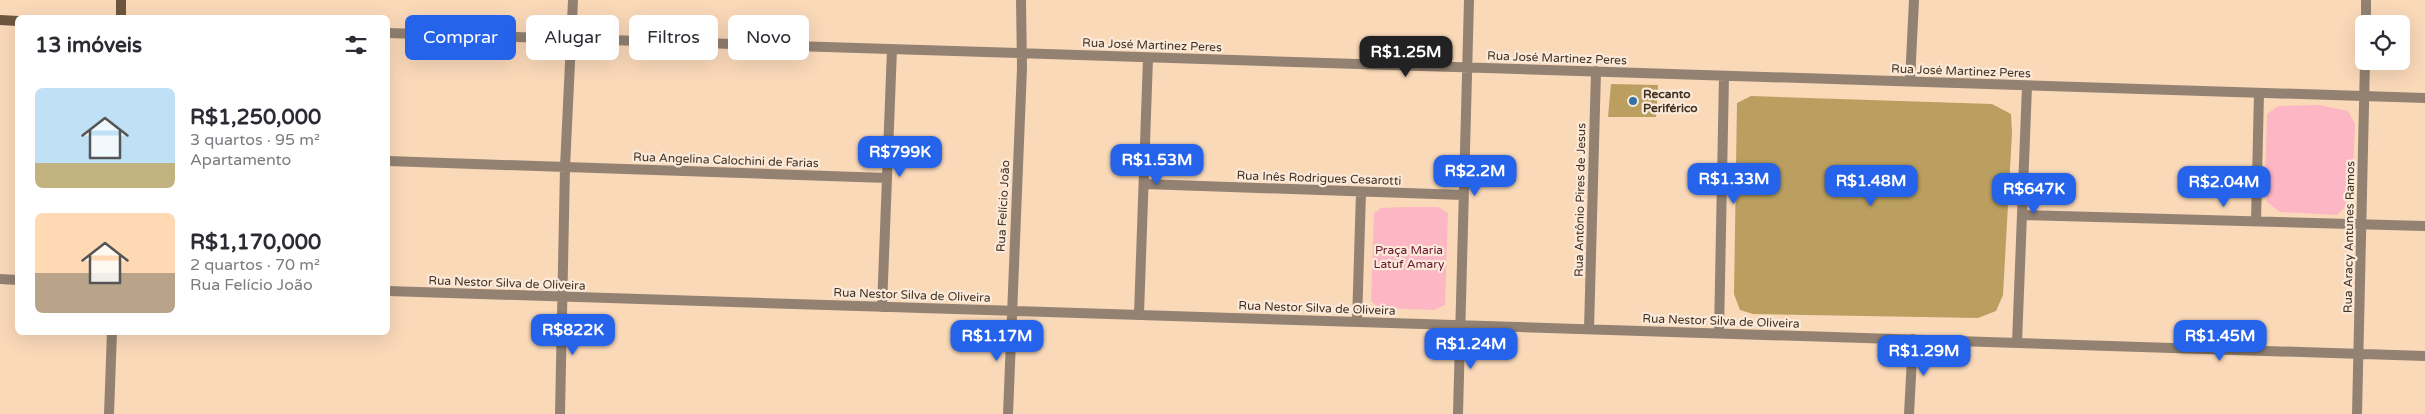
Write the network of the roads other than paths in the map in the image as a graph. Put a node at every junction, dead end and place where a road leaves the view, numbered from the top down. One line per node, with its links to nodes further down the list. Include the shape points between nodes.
1 (122, 0): 7 (main road)
2 (573, 0): 8 (street)
3 (1021, 0): 16 (street, Rua Felício João)
4 (1469, 0): 19 (street)
5 (1914, 0): 23 (street)
6 (2366, 0): 9 (street)
7 (121, 15)
8 (572, 15)
9 (2366, 15)
10 (0, 20): 11 (main road)
11 (15, 21)
12 (390, 33): 13 (street, Rua José Martinez Peres)
13 (526, 38)
14 (619, 41): 15 (street, Rua José Martinez Peres)
15 (892, 49): 16 (street, Rua José Martinez Peres); 30 (street)
16 (1021, 53): 17 (street, Rua José Martinez Peres); 43 (street, Rua Felício João)
17 (1148, 58): 19 (street, Rua José Martinez Peres); 31 (street)
18 (570, 60): 29 (street)
19 (1467, 68): 21 (street, Rua José Martinez Peres); 33 (street)
20 (2365, 70): 26 (street, Rua Aracy Antunes Ramos)
21 (1596, 71): 22 (street, Rua José Martinez Peres); 47 (street, Rua Antônio Pires de Jesus)
22 (1724, 76): 23 (street, Rua José Martinez Peres); 48 (street)
23 (1910, 81): 24 (street, Rua José Martinez Peres)
24 (2027, 86): 25 (street, Rua José Martinez Peres); 34 (street)
25 (2258, 93): 26 (street, Rua José Martinez Peres); 35 (street)
26 (2365, 96): 27 (street, Rua José Martinez Peres); 36 (street, Rua Aracy Antunes Ramos)
27 (2425, 98)
28 (390, 161): 29 (street, Rua Angelina Calochini de Farias)
29 (565, 167): 30 (street, Rua Angelina Calochini de Farias); 41 (street)
30 (887, 178): 42 (street)
31 (1144, 184): 32 (street, Rua Inês Rodrigues Cesarotti); 44 (street)
32 (1360, 192): 33 (street, Rua Inês Rodrigues Cesarotti); 45 (street)
33 (1463, 195): 46 (street)
34 (2022, 215): 35 (street); 51 (street)
35 (2256, 222): 36 (street)
36 (2362, 224): 37 (street); 52 (street, Rua Aracy Antunes Ramos)
37 (2425, 226)
38 (0, 279): 39 (street)
39 (15, 280)
40 (390, 292): 41 (street, Rua Nestor Silva de Oliveira)
41 (562, 297): 42 (street, Rua Nestor Silva de Oliveira); 55 (street)
42 (882, 306): 43 (street, Rua Nestor Silva de Oliveira)
43 (1011, 312): 44 (street, Rua Nestor Silva de Oliveira); 56 (street, Rua Felício João)
44 (1139, 314): 45 (street, Rua Nestor Silva de Oliveira)
45 (1357, 322): 46 (street, Rua Nestor Silva de Oliveira)
46 (1460, 325): 47 (street, Rua Nestor Silva de Oliveira); 57 (street)
47 (1589, 329): 48 (street, Rua Nestor Silva de Oliveira)
48 (1719, 333): 50 (street, Rua Nestor Silva de Oliveira)
49 (112, 335): 54 (street)
50 (1913, 339): 51 (street, Rua Nestor Silva de Oliveira); 58 (street)
51 (2017, 343): 52 (street, Rua Nestor Silva de Oliveira)
52 (2359, 354): 53 (street, Rua Nestor Silva de Oliveira); 59 (street, Rua Aracy Antunes Ramos)
53 (2425, 356)
54 (109, 414)
55 (560, 414)
56 (1008, 414)
57 (1458, 414)
58 (1909, 414)
59 (2357, 414)

